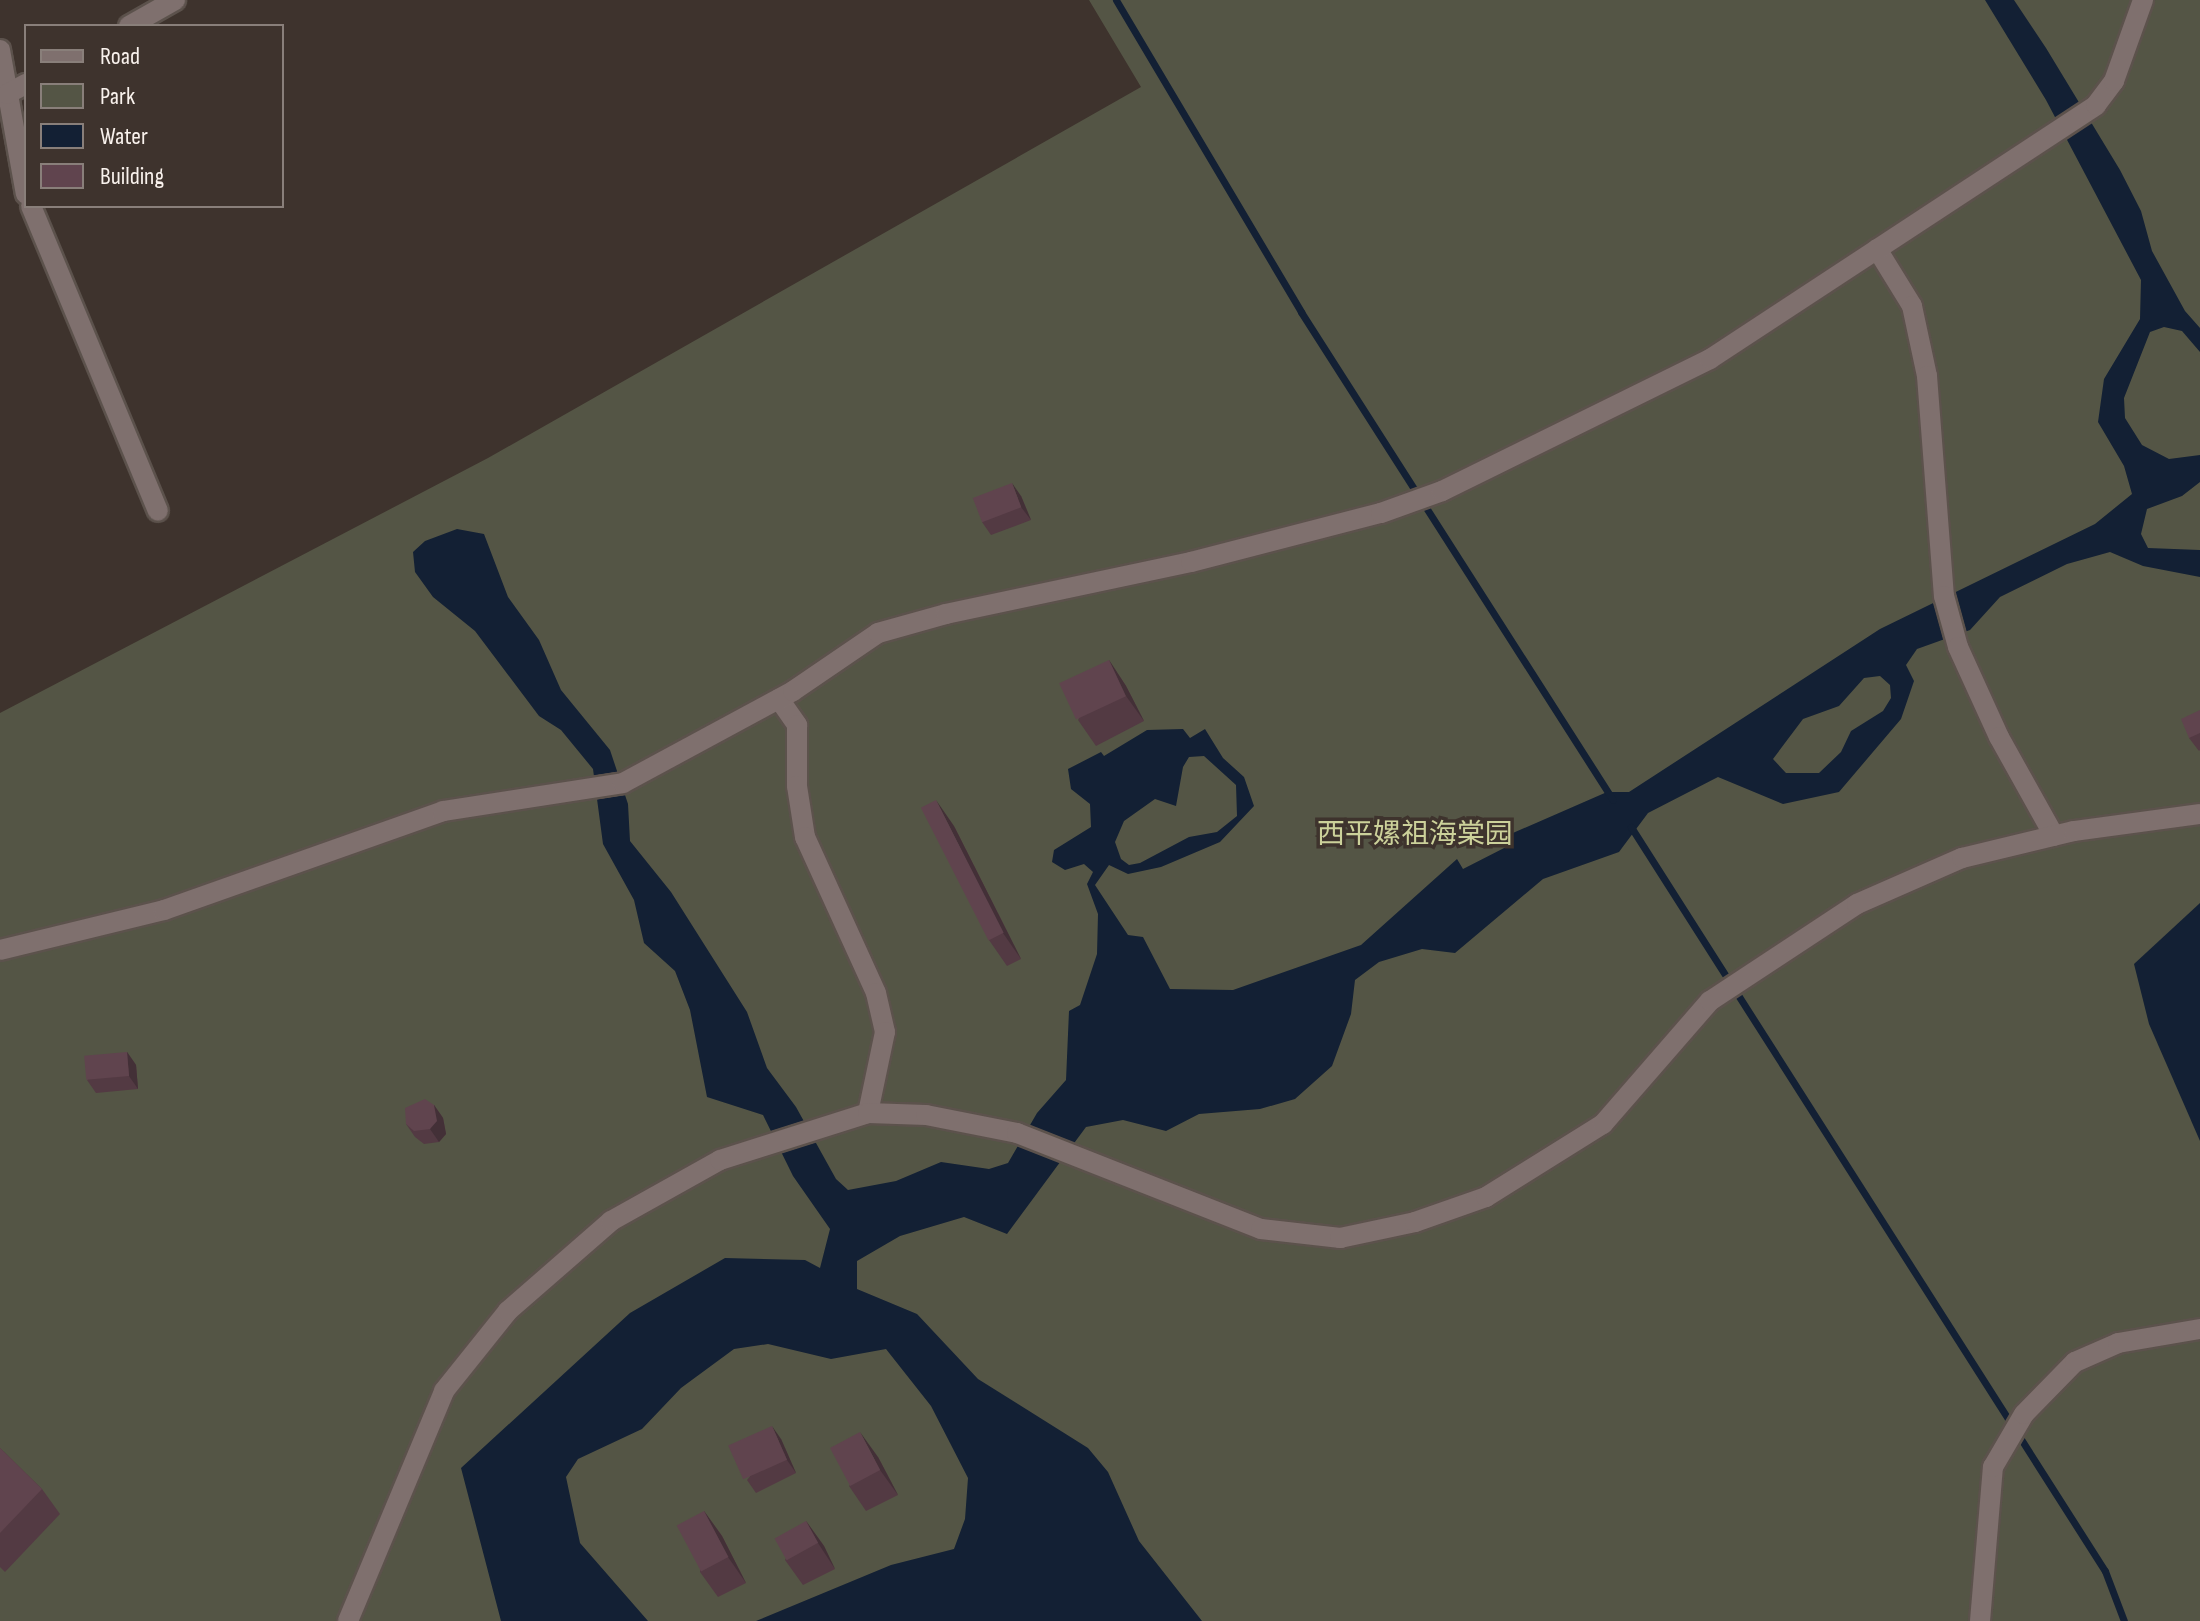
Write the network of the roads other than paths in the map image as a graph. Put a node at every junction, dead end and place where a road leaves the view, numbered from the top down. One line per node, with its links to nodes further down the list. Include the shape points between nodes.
1 (175, 0): 3 (street)
2 (2143, 0): 9 (street, via 2114,81 2096,105)
3 (133, 24)
4 (0, 50): 6 (street)
5 (24, 85): 6 (street)
6 (7, 94): 7 (street)
7 (24, 183)
8 (32, 208): 10 (street)
9 (1877, 249): 11 (street, via 1710,359 1442,491 1381,513 878,633); 13 (street, via 1912,306 1927,376 1944,596 1958,647 1999,737)
10 (158, 511)
11 (779, 699): 14 (street, via 623,783 443,811 164,910); 15 (street, via 797,725 797,786 805,837 876,993 885,1032)
12 (2200, 814): 13 (street)
13 (2054, 836): 15 (street, via 1962,858 1871,898 1752,969 1710,1001 1603,1124 1486,1197 1415,1222 1340,1238 1261,1229 1017,1133 926,1115)
14 (0, 950)
15 (868, 1113): 17 (street, via 720,1160 611,1221 508,1311 444,1391)
16 (2200, 1329): 18 (street, via 2118,1343 2075,1362 2024,1414 1993,1467)
17 (348, 1621)
18 (1980, 1621)

